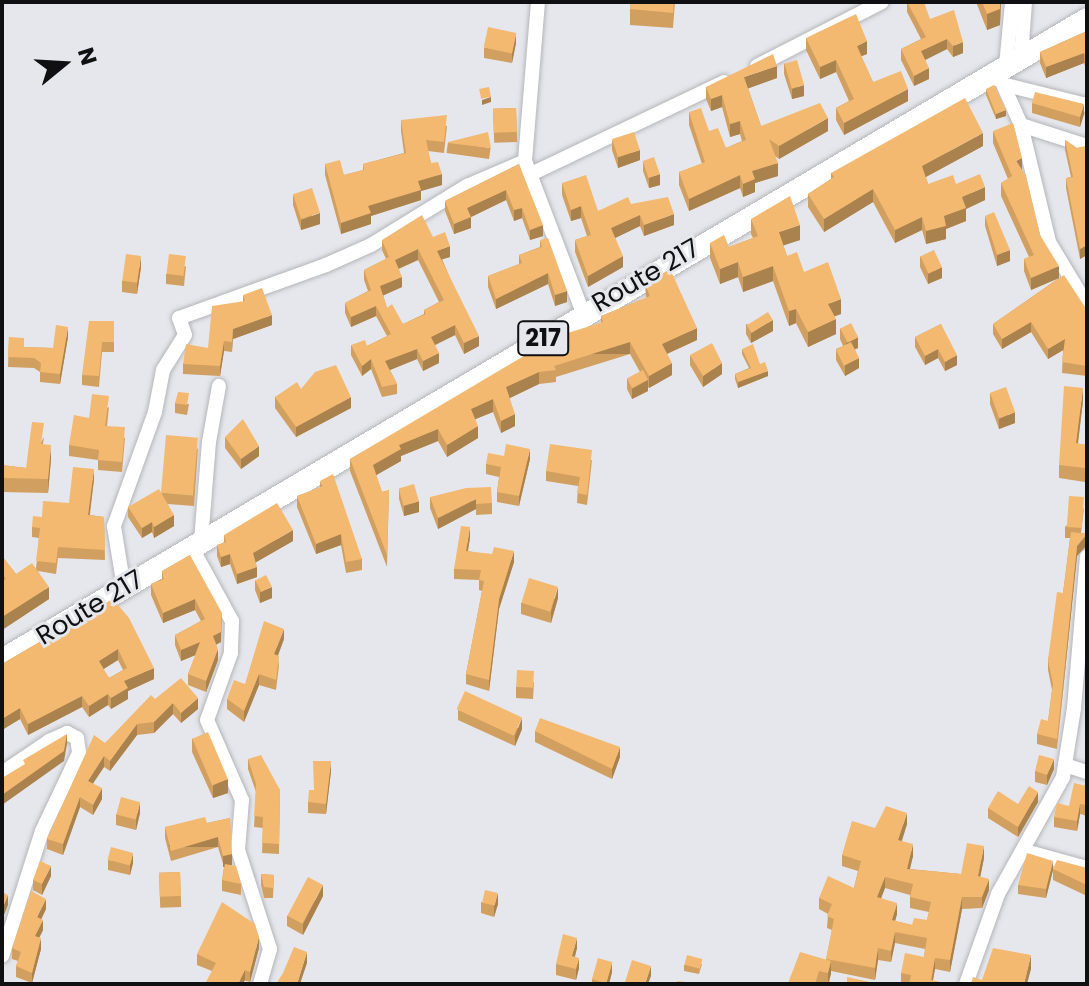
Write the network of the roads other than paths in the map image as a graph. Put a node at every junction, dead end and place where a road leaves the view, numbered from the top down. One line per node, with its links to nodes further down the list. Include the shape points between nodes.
1 (538, 2): 10 (street)
2 (882, 2): 10 (street)
3 (1012, 2): 6 (street)
4 (1025, 2): 6 (street)
5 (1087, 19): 6 (main road, Route 217 / 217)
6 (1007, 70): 7 (street); 8 (street); 12 (main road, Route 217 / 217)
7 (1087, 105)
8 (1021, 125): 9 (street); 11 (street, via 1049,242)
9 (1087, 146)
10 (527, 168): 12 (street); 16 (street, via 467,186 337,260 179,318 185,335 163,370 155,412 114,526)
11 (1087, 305)
12 (583, 313): 14 (main road, Route 217 / 217)
13 (219, 386): 14 (street)
14 (196, 544): 16 (main road, Route 217 / 217); 24 (street, via 232,621 231,653 207,720 242,800 238,850 270,949)
15 (1087, 557): 18 (street)
16 (124, 588): 17 (main road, Route 217 / 217)
17 (2, 660)
18 (1065, 765): 19 (street); 21 (street, via 1053,801)
19 (1087, 772)
20 (2, 773): 23 (street, via 49,741 67,733 77,738 79,753 42,831)
21 (1025, 851): 22 (street); 25 (street, via 982,931)
22 (1087, 868)
23 (2, 956)
24 (260, 984)
25 (966, 984)

